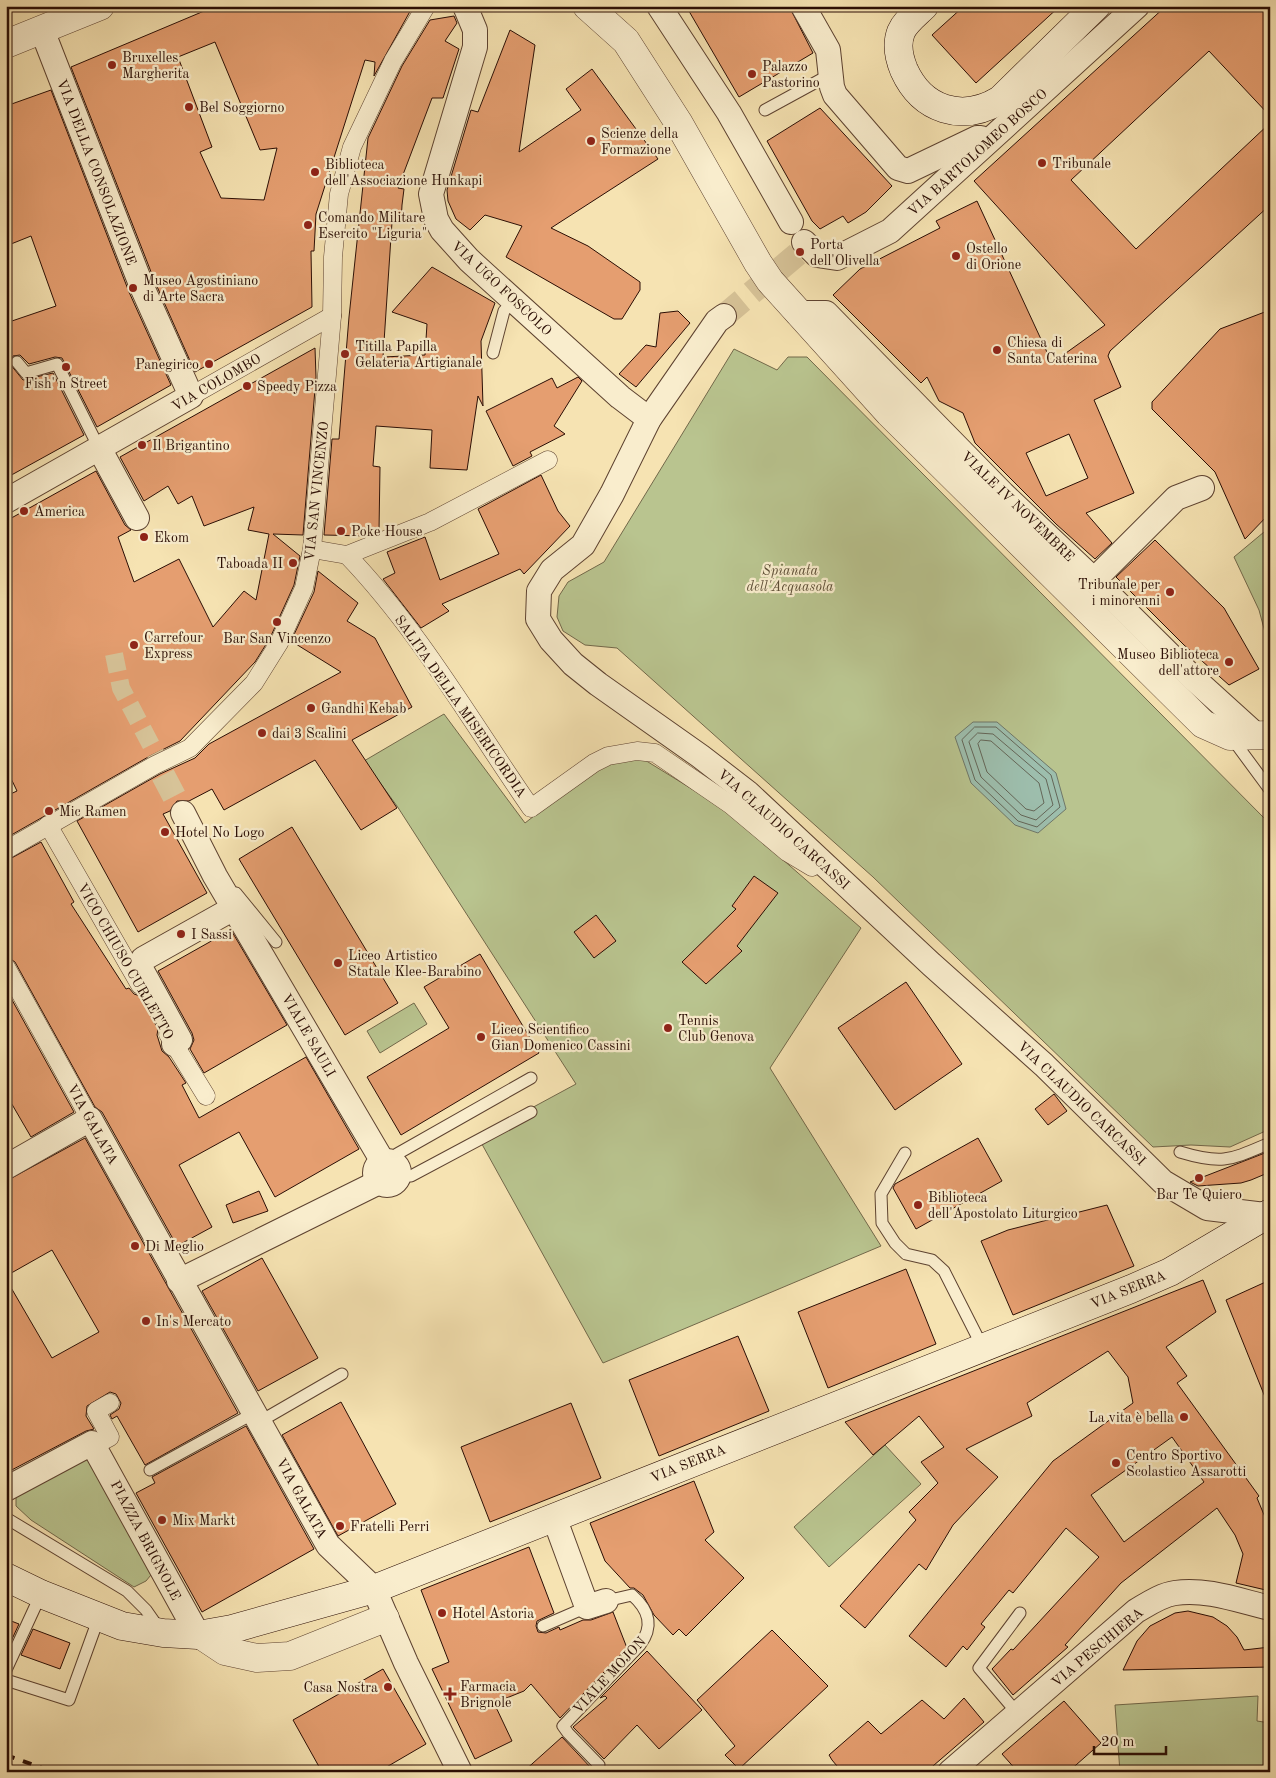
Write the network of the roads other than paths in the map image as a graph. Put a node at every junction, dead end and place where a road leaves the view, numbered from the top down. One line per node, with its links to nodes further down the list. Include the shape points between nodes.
1 (100, 6): 10 (main road)
2 (426, 6): 19 (street, VIA SAN VINCENZO, via 393,61 352,147 340,194 333,257)
3 (465, 6): 18 (street, VIA UGO FOSCOLO, via 475,30 475,47 431,194 436,219 442,230 469,260)
4 (587, 6): 17 (main road, via 626,41 678,122)
5 (659, 6): 15 (street, via 729,113)
6 (803, 6): 12 (street, via 828,50)
7 (924, 6): 8 (main road, via 906,23 899,39 900,61 913,86 934,105 971,111 985,109 1000,100)
8 (1096, 6)
9 (1137, 6): 14 (street, VIA BARTOLOMEO BOSCO)
10 (42, 30): 11 (main road); 23 (street, VIA DELLA CONSOLAZIONE, via 142,287)
11 (6, 44)
12 (831, 74): 13 (lane); 14 (street, via 835,95 903,171 977,138)
13 (765, 110)
14 (993, 138): 16 (street, VIA BARTOLOMEO BOSCO, via 890,231 837,258 817,256)
15 (792, 222)
16 (804, 247)
17 (780, 296): 32 (street, VIALE IV NOVEMBRE, via 826,313 1003,494); 33 (main road, VIALE IV NOVEMBRE, via 888,413 1121,644 1203,724)
18 (514, 300): 21 (lane, via 504,311); 24 (street, VIA UGO FOSCOLO, via 620,397)
19 (332, 316): 23 (street, VIA COLOMBO); 30 (street, VIA SAN VINCENZO)
20 (724, 316): 24 (street, VIA CLAUDIO CARCASSI, via 717,321)
21 (493, 353)
22 (17, 362): 25 (lane, via 26,373 57,364)
23 (191, 396): 25 (street, VIA COLOMBO)
24 (649, 419): 54 (street, VIA CLAUDIO CARCASSI, via 583,545 552,570 539,591 538,619 551,640 598,684 748,794 1044,1065 1163,1182 1207,1208)
25 (99, 448): 28 (street, VIA COLOMBO); 29 (street)
26 (548, 460): 31 (street, via 430,522)
27 (1202, 488): 32 (street, via 1176,498)
28 (6, 501)
29 (137, 518)
30 (312, 549): 31 (street); 37 (street, VIA SAN VINCENZO, via 304,588 279,643 254,683 190,748 159,770)
31 (347, 554): 39 (street, SALITA DELLA MISERICORDIA, via 370,578 412,633 531,808 608,756 637,751 655,753 731,805 787,852)
32 (1094, 580): 34 (street, VIALE IV NOVEMBRE, via 1193,678)
33 (1230, 736): 34 (main road, VIALE IV NOVEMBRE); 35 (lane, VIALE IV NOVEMBRE)
34 (1263, 736)
35 (1270, 790)
36 (183, 813): 40 (street, VIALE SAULI)
37 (48, 825): 38 (street, VIA SAN VINCENZO); 44 (street, VICO CHIUSO CURLETTO)
38 (6, 850)
39 (812, 867)
40 (215, 876): 41 (street, VIALE SAULI); 42 (lane, via 234,891)
41 (234, 908): 44 (street, via 141,963 140,968 180,1040); 53 (street, VIALE SAULI)
42 (276, 942)
43 (6, 966): 48 (street, VIA GALATA)
44 (174, 1044): 46 (street, VICO CHIUSO CURLETTO)
45 (531, 1078): 53 (lane, via 397,1154)
46 (206, 1096)
47 (532, 1112): 53 (lane, via 411,1176)
48 (90, 1119): 52 (street); 55 (street, VIA GALATA)
49 (1270, 1143): 50 (lane, via 1231,1160 1204,1159)
50 (1180, 1152)
51 (905, 1153): 56 (lane, via 881,1194 882,1223 906,1254 932,1260 944,1271)
52 (6, 1167)
53 (388, 1170): 55 (street)
54 (1267, 1214): 56 (main road, VIA SERRA, via 1170,1272)
55 (179, 1281): 59 (street, VIA GALATA)
56 (983, 1348): 63 (main road, VIA SERRA)
57 (342, 1374): 59 (lane)
58 (110, 1403): 60 (street, via 96,1411 110,1437)
59 (256, 1417): 61 (lane); 66 (street, VIA GALATA, via 328,1545)
60 (95, 1445): 62 (street, via 89,1444); 75 (street, PIAZZA BRIGNOLE)
61 (150, 1470)
62 (6, 1489)
63 (554, 1517): 66 (main road, VIA SERRA); 68 (street)
64 (6, 1518): 74 (lane, via 127,1591)
65 (6, 1577): 67 (main road, PIAZZA BRIGNOLE)
66 (384, 1584): 72 (street); 75 (main road, PIAZZA BRIGNOLE, via 304,1610); 76 (main road, PIAZZA BRIGNOLE)
67 (41, 1594): 71 (main road, PIAZZA BRIGNOLE); 77 (lane)
68 (597, 1604): 73 (lane); 80 (lane, VIALE MOJON, via 632,1595 643,1605 648,1621 647,1635 640,1645 563,1726)
69 (1270, 1608): 79 (street, VIA PESCHIERA, via 1192,1592 1173,1593 1136,1611)
70 (1020, 1613): 79 (lane, via 979,1668)
71 (99, 1617): 74 (main road, PIAZZA BRIGNOLE, via 122,1626); 78 (lane, via 69,1700)
72 (385, 1618): 76 (main road, PIAZZA BRIGNOLE); 81 (street)
73 (543, 1626)
74 (163, 1633): 75 (main road, PIAZZA BRIGNOLE)
75 (199, 1636): 76 (main road, PIAZZA BRIGNOLE, via 225,1651 257,1658 290,1656)
76 (333, 1639)
77 (6, 1670)
78 (6, 1680)
79 (1018, 1714): 82 (street, VIA PESCHIERA)
80 (599, 1765)
81 (460, 1772)
82 (950, 1772)

